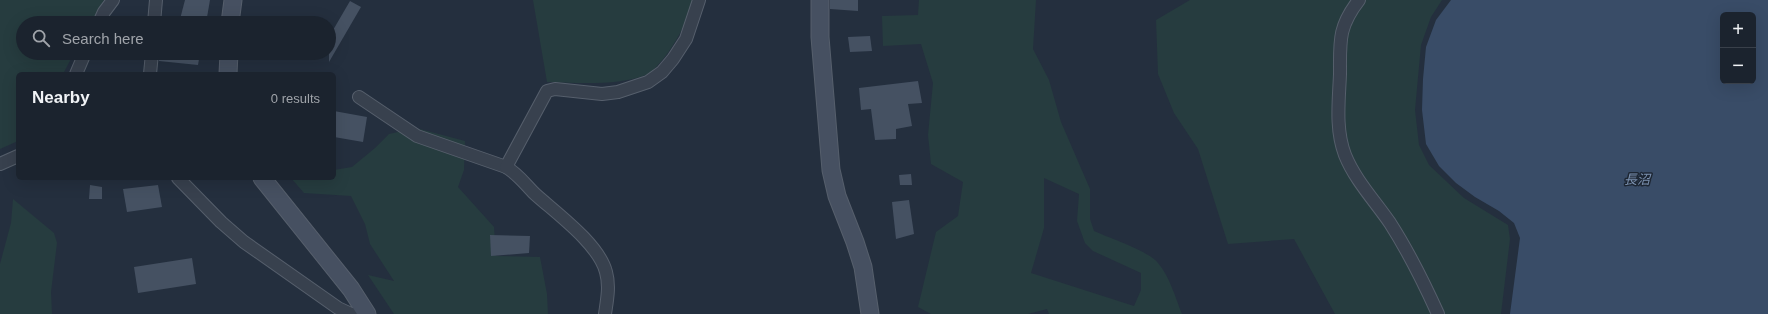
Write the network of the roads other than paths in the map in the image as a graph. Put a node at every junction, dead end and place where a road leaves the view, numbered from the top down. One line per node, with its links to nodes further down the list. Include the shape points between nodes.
1 (113, 0): 7 (street)
2 (156, 0): 8 (street)
3 (233, 0): 9 (street)
4 (699, 0): 19 (street, via 686,39 662,72 648,82 618,92 602,94 555,89 547,91)
5 (820, 0): 25 (street, via 820,37 831,170 837,196 863,267)
6 (1359, 0): 26 (street, via 1344,22 1340,44 1341,141 1352,168 1398,236)
7 (102, 16)
8 (155, 16)
9 (231, 16)
10 (82, 60): 13 (street)
11 (151, 60): 14 (street)
12 (229, 60): 15 (street)
13 (77, 72)
14 (150, 72)
15 (228, 72)
16 (359, 97): 19 (street, via 417,136)
17 (16, 157): 18 (street)
18 (0, 164)
19 (506, 167): 24 (street, via 516,173 528,187 582,234 597,253 606,271 609,289)
20 (180, 180): 22 (street, via 244,242 338,308)
21 (264, 180): 23 (street, via 351,289)
22 (357, 314)
23 (367, 314)
24 (605, 314)
25 (870, 314)
26 (1438, 314)

